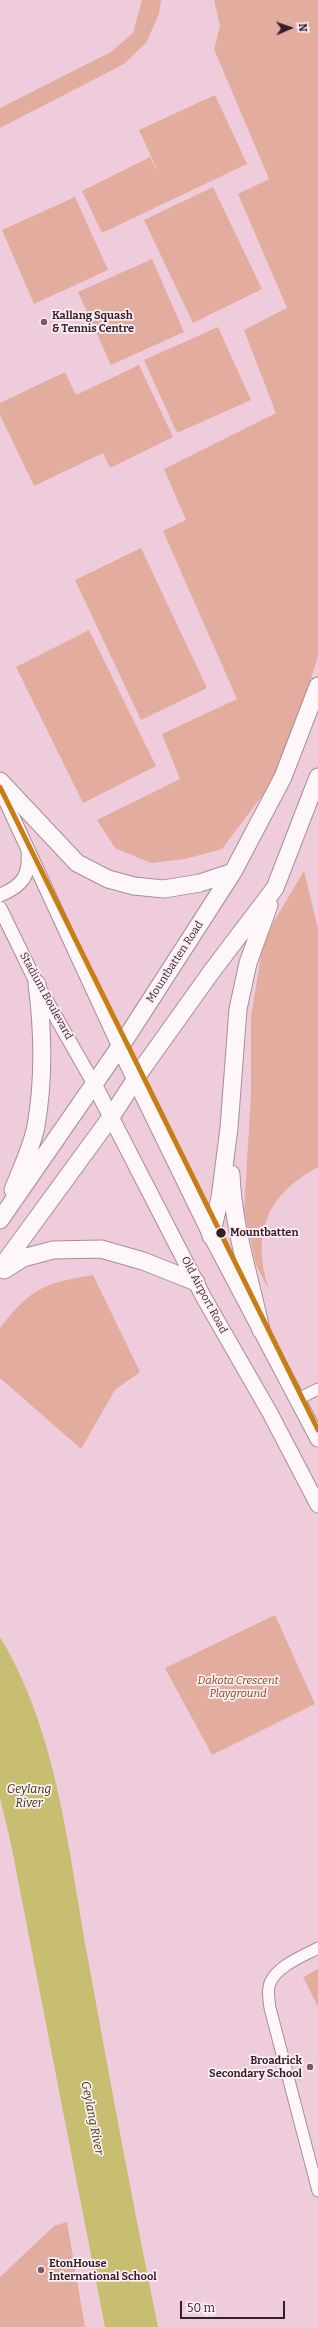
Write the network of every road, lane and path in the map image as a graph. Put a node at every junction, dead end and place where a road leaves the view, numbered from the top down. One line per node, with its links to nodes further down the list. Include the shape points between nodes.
1 (318, 686): 6 (main road, Mountbatten Road, via 283,777)
2 (318, 777): 7 (main road)
3 (0, 781): 6 (main road, via 77,863 108,879 134,886 164,889 200,883)
4 (0, 789): 5 (street)
5 (28, 847): 8 (street, via 29,860 25,876 14,890); 11 (street)
6 (233, 872): 11 (main road, Mountbatten Road)
7 (275, 888): 12 (main road, via 212,970); 15 (main road, via 248,963 238,1009)
8 (0, 895)
9 (0, 908): 10 (street, Stadium Boulevard)
10 (37, 984): 13 (street, Stadium Boulevard); 16 (main road, via 41,1014 39,1101 35,1127)
11 (119, 1047): 12 (main road); 13 (main road, Mountbatten Road)
12 (134, 1080): 14 (main road); 17 (main road)
13 (94, 1084): 14 (main road, Old Airport Road); 16 (main road, Mountbatten Road)
14 (111, 1117): 18 (main road); 19 (main road, Old Airport Road)
15 (229, 1128): 17 (main road, via 220,1198); 20 (main road, via 232,1205)
16 (2, 1218)
17 (211, 1236): 20 (main road)
18 (0, 1271): 19 (main road, via 23,1258 52,1250 101,1249 143,1261)
19 (196, 1282): 24 (main road, Old Airport Road)
20 (261, 1330): 22 (main road)
21 (318, 1389): 22 (street)
22 (298, 1399): 23 (main road)
23 (318, 1439)
24 (318, 1505)
25 (318, 1948): 26 (street, via 282,1970 270,1983 270,2008)
26 (318, 2191)

